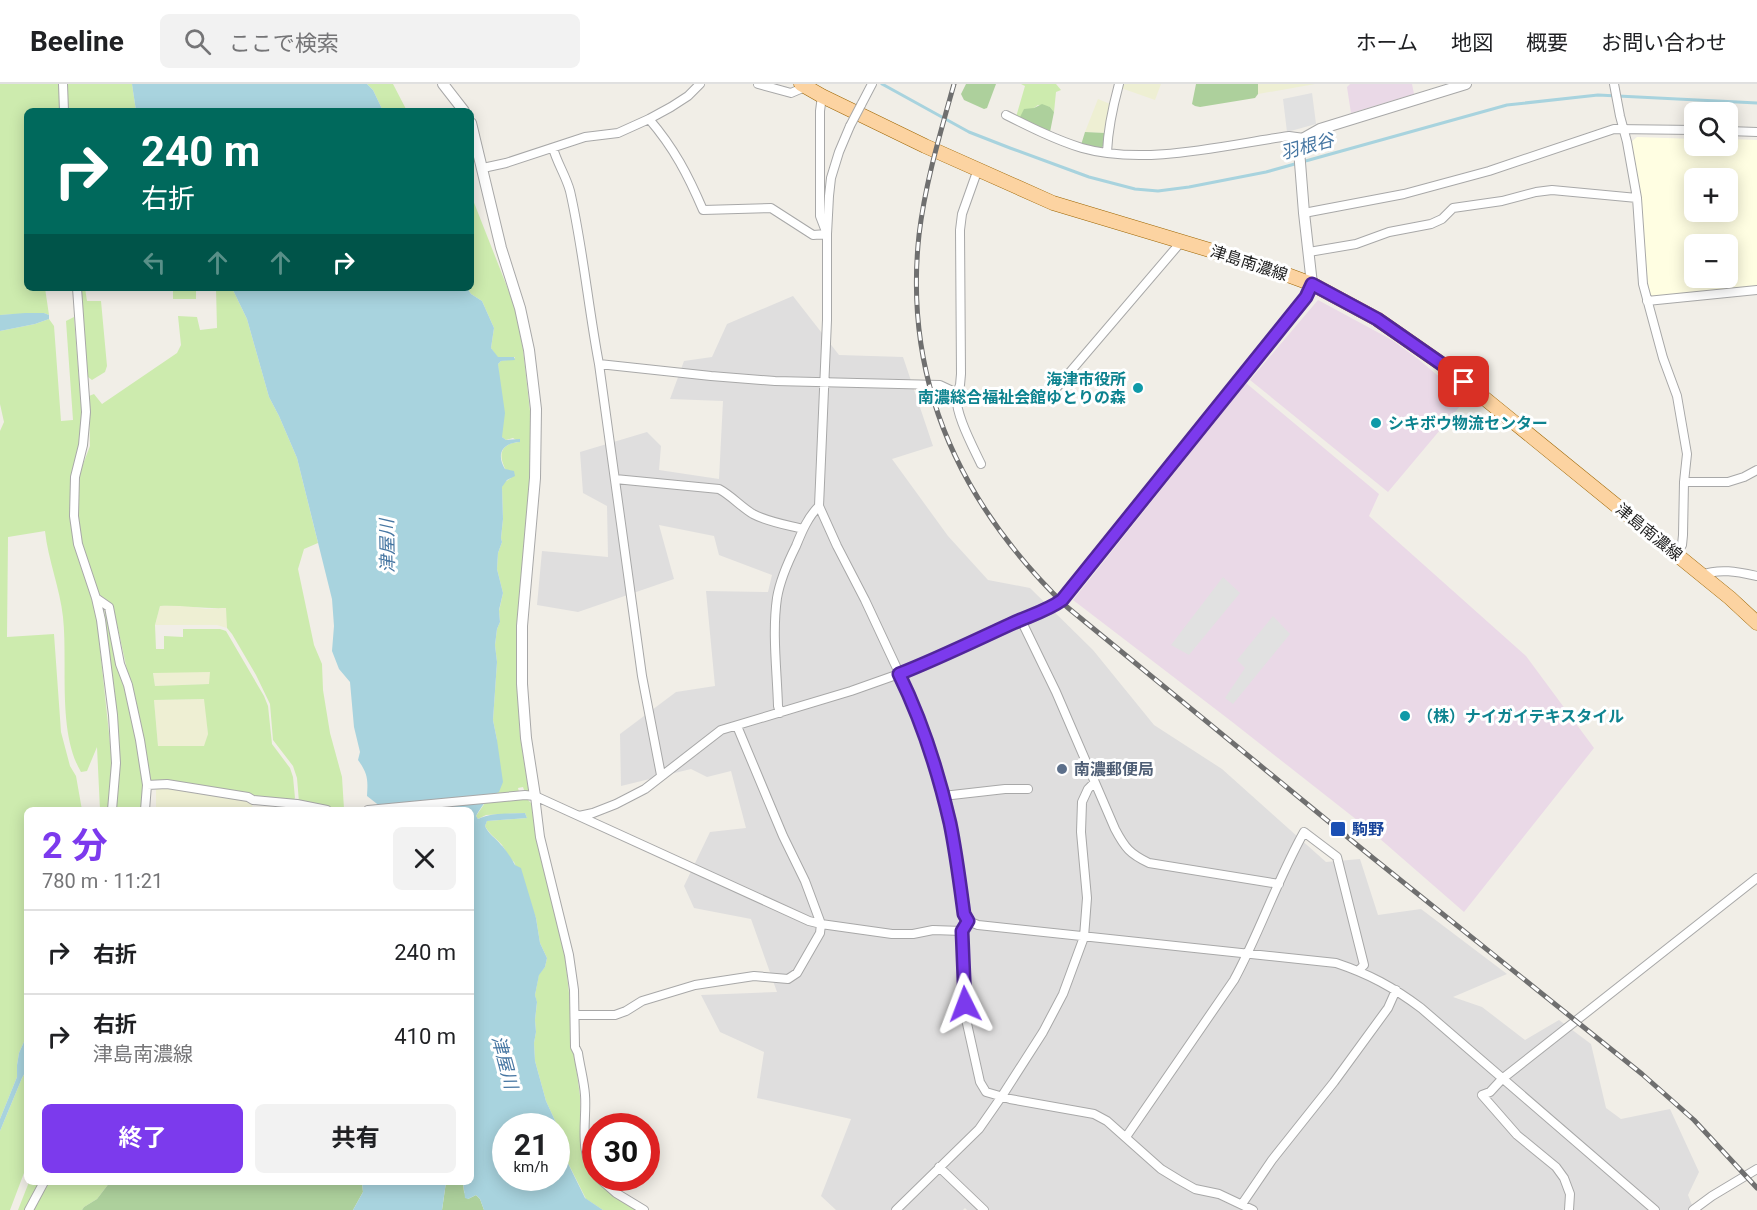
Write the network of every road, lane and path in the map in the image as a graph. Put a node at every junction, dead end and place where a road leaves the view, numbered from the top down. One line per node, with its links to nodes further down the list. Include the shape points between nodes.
1 (63, 84): 11 (street)
2 (443, 84): 12 (street)
3 (700, 84): 14 (street, via 688,96)
4 (758, 84): 9 (street, via 791,93)
5 (872, 84): 27 (street, bridge, via 850,126 831,177)
6 (1119, 84): 22 (street)
7 (1466, 84): 20 (street, via 1320,129)
8 (1614, 84): 15 (street)
9 (803, 86): 10 (main road, 津島南濃線)
10 (822, 96): 24 (main road, 津島南濃線); 27 (street, via 820,216)
11 (64, 108)
12 (463, 108)
13 (1006, 115): 22 (street, via 1083,148)
14 (649, 119): 21 (street, via 618,133 585,137); 27 (street, via 667,139 703,210 771,208 813,235)
15 (1623, 128): 16 (street); 25 (street); 26 (street, via 1404,194)
16 (1684, 130)
17 (1738, 131): 18 (street)
18 (1757, 132)
19 (474, 134): 23 (street)
20 (1304, 138): 22 (street, via 1288,136 1172,153); 26 (street, via 1299,150)
21 (553, 148): 23 (street); 34 (street, via 569,188)
22 (1107, 152)
23 (483, 168): 57 (street, via 501,248 520,308 536,409 535,478 522,626)
24 (978, 169): 28 (main road, 津島南濃線, via 1053,202); 36 (street, via 960,230 961,374)
25 (1637, 198): 29 (street, via 1536,192 1453,208 1431,224); 33 (street)
26 (1304, 213): 29 (street)
27 (827, 234): 35 (street)
28 (1181, 242): 30 (main road, 津島南濃線); 36 (street, via 1047,399)
29 (1310, 252): 30 (street)
30 (1312, 284): 43 (main road, 津島南濃線, via 1377,319 1446,367); 47 (street, via 1306,297 1067,594 1052,607)
31 (1757, 290): 33 (street)
32 (77, 291): 46 (street, via 86,412 75,477 74,516 78,544)
33 (1647, 301): 40 (street, via 1677,396 1687,454)
34 (599, 364): 35 (street); 39 (street)
35 (825, 383): 36 (street, via 924,384); 41 (street)
36 (957, 393): 37 (street, via 958,410)
37 (981, 464)
38 (1757, 470): 40 (street, via 1728,482)
39 (615, 479): 42 (street, via 720,489 763,519); 52 (street, via 642,676)
40 (1684, 483): 43 (street, via 1682,545)
41 (819, 506): 42 (street); 49 (street)
42 (803, 529): 50 (street, via 777,598)
43 (1676, 555): 44 (main road, 津島南濃線)
44 (1701, 575): 45 (street, via 1713,571); 48 (main road, 津島南濃線)
45 (1757, 576)
46 (96, 598): 54 (street, via 110,607); 58 (street, via 113,715 116,763)
47 (1021, 620): 49 (street); 53 (street)
48 (1757, 623)
49 (899, 674): 50 (street); 56 (street, via 915,707)
50 (780, 713): 51 (street)
51 (737, 726): 52 (street, via 721,730); 66 (street)
52 (662, 776): 62 (street, via 616,804)
53 (1094, 783): 64 (street, via 1123,844 1133,855 1149,863); 68 (street, via 1082,802 1087,898)
54 (147, 785): 59 (street); 60 (street, via 167,784)
55 (1028, 789): 56 (street)
56 (943, 795): 65 (street)
57 (530, 796): 61 (street); 62 (street); 72 (street, via 571,967)
58 (112, 807)
59 (145, 807)
60 (312, 807)
61 (403, 807)
62 (579, 816): 66 (street)
63 (1757, 878): 73 (street)
64 (1279, 884): 69 (street); 70 (street, via 1304,832 1337,857 1364,965)
65 (968, 921): 67 (street); 68 (street)
66 (821, 924): 67 (street, via 892,934); 72 (street, via 820,933 797,973 788,979 754,976 695,985 642,1001 615,1015)
67 (962, 931): 74 (street, via 966,1018 980,1082 986,1092)
68 (1084, 937): 69 (street); 74 (street, via 1063,994)
69 (1247, 955): 70 (street, via 1336,963); 76 (street)
70 (1359, 970): 71 (street)
71 (1396, 990): 73 (street); 81 (street, via 1388,1008)
72 (575, 1015): 75 (street, via 575,1047)
73 (1502, 1079): 87 (street, via 1482,1095 1517,1135 1556,1167 1570,1194); 88 (street)
74 (1002, 1096): 76 (street, via 1094,1114); 77 (street, via 979,1129)
75 (585, 1113)
76 (1126, 1137): 81 (street, via 1179,1180)
77 (939, 1167): 84 (street); 85 (street)
78 (1757, 1169): 89 (street)
79 (42, 1185): 82 (street)
80 (614, 1191): 83 (street)
81 (1242, 1204): 86 (street)
82 (29, 1210)
83 (644, 1210)
84 (896, 1210)
85 (984, 1210)
86 (1253, 1210)
87 (1569, 1210)
88 (1655, 1210)
89 (1693, 1210)

